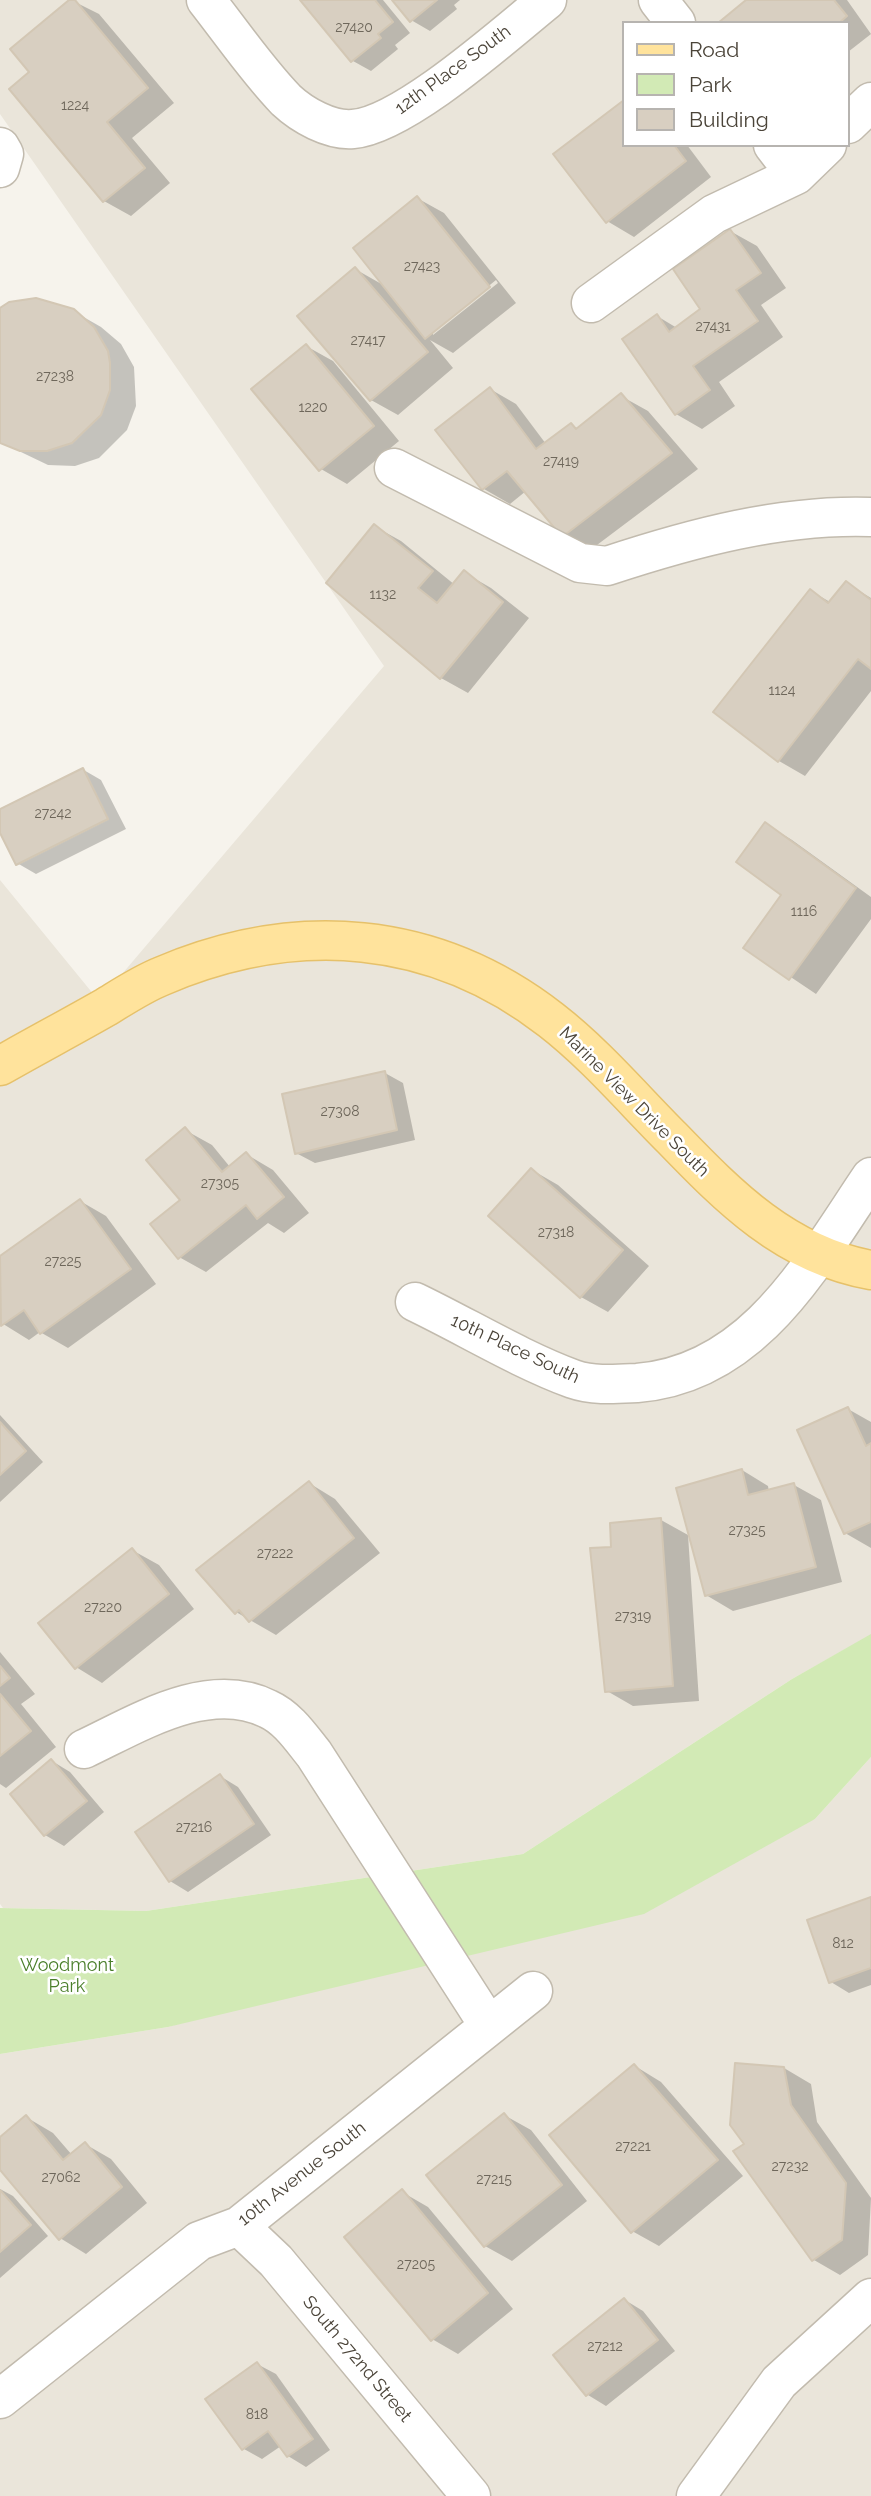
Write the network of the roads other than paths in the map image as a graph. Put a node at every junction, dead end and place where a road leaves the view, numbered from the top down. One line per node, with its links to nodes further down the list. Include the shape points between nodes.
1 (206, 0): 2 (street, 12th Place South, via 286,100 322,123 353,129 393,114 430,91)
2 (547, 0)
3 (658, 0): 4 (street)
4 (674, 21)
5 (871, 102): 6 (street)
6 (850, 122)
7 (0, 147): 10 (street, via 4,154)
8 (775, 147): 11 (street)
9 (825, 147): 11 (street)
10 (0, 168)
11 (796, 175): 12 (street, via 714,214)
12 (591, 303)
13 (394, 468): 14 (street, via 580,563 607,566 778,521)
14 (871, 517)
15 (0, 1066): 18 (main road, Marine View Drive South, via 160,976 221,955 290,942 341,939 403,947 467,969 551,1020 734,1202 781,1236)
16 (871, 1158): 17 (street, 10th Place South)
17 (863, 1189): 18 (street, 10th Place South)
18 (821, 1254): 19 (main road, Marine View Drive South); 20 (street, 10th Place South, via 774,1314 745,1341 701,1366 653,1382 609,1385 575,1380)
19 (871, 1270)
20 (415, 1302)
21 (84, 1749): 23 (street, via 167,1710 201,1701 233,1700 267,1708 285,1720 314,1754)
22 (533, 1991): 23 (street, 10th Avenue South)
23 (489, 2026): 24 (street, 10th Avenue South)
24 (239, 2226): 26 (street, 10th Avenue South, via 199,2241); 27 (street, South 272nd Street, via 276,2261)
25 (871, 2298): 28 (street, via 779,2382)
26 (0, 2399)
27 (471, 2496)
28 (696, 2496)

